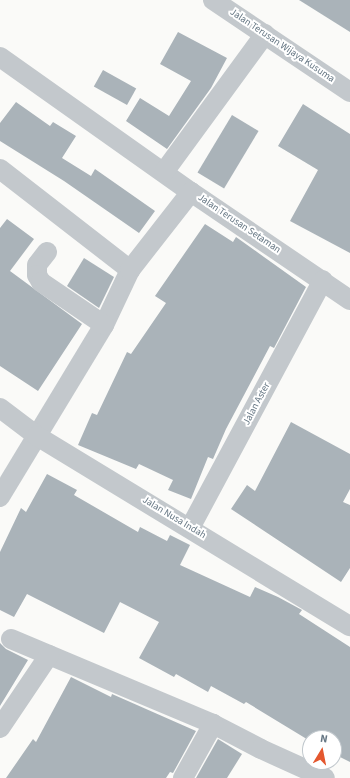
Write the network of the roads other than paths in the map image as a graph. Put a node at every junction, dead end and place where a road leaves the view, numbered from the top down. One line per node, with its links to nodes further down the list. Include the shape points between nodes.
1 (213, 0): 2 (street, Jalan Terusan Wijaya Kusuma)
2 (265, 34): 4 (street, Jalan Terusan Wijaya Kusuma); 6 (street)
3 (0, 57): 6 (street)
4 (350, 92)
5 (0, 169): 9 (street)
6 (164, 172): 7 (street)
7 (191, 192): 9 (street, Jalan Terusan Setaman); 10 (street, Jalan Terusan Setaman)
8 (47, 252): 12 (street, via 37,265 36,275 42,282)
9 (130, 270): 12 (street, Jalan Terusan Setaman)
10 (323, 280): 11 (street, Jalan Terusan Setaman); 16 (street, Jalan Aster)
11 (350, 300)
12 (104, 325): 14 (street, Jalan Terusan Setaman)
13 (0, 408): 14 (street, Jalan Nusa Indah)
14 (37, 436): 15 (street, Jalan Terusan Setaman); 16 (street, Jalan Nusa Indah)
15 (0, 497)
16 (190, 528): 17 (street, Jalan Nusa Indah)
17 (350, 626)
18 (11, 640): 19 (street)
19 (49, 655): 20 (street); 21 (street)
20 (213, 724): 22 (street); 23 (street)
21 (0, 728)
22 (183, 778)
23 (325, 778)

